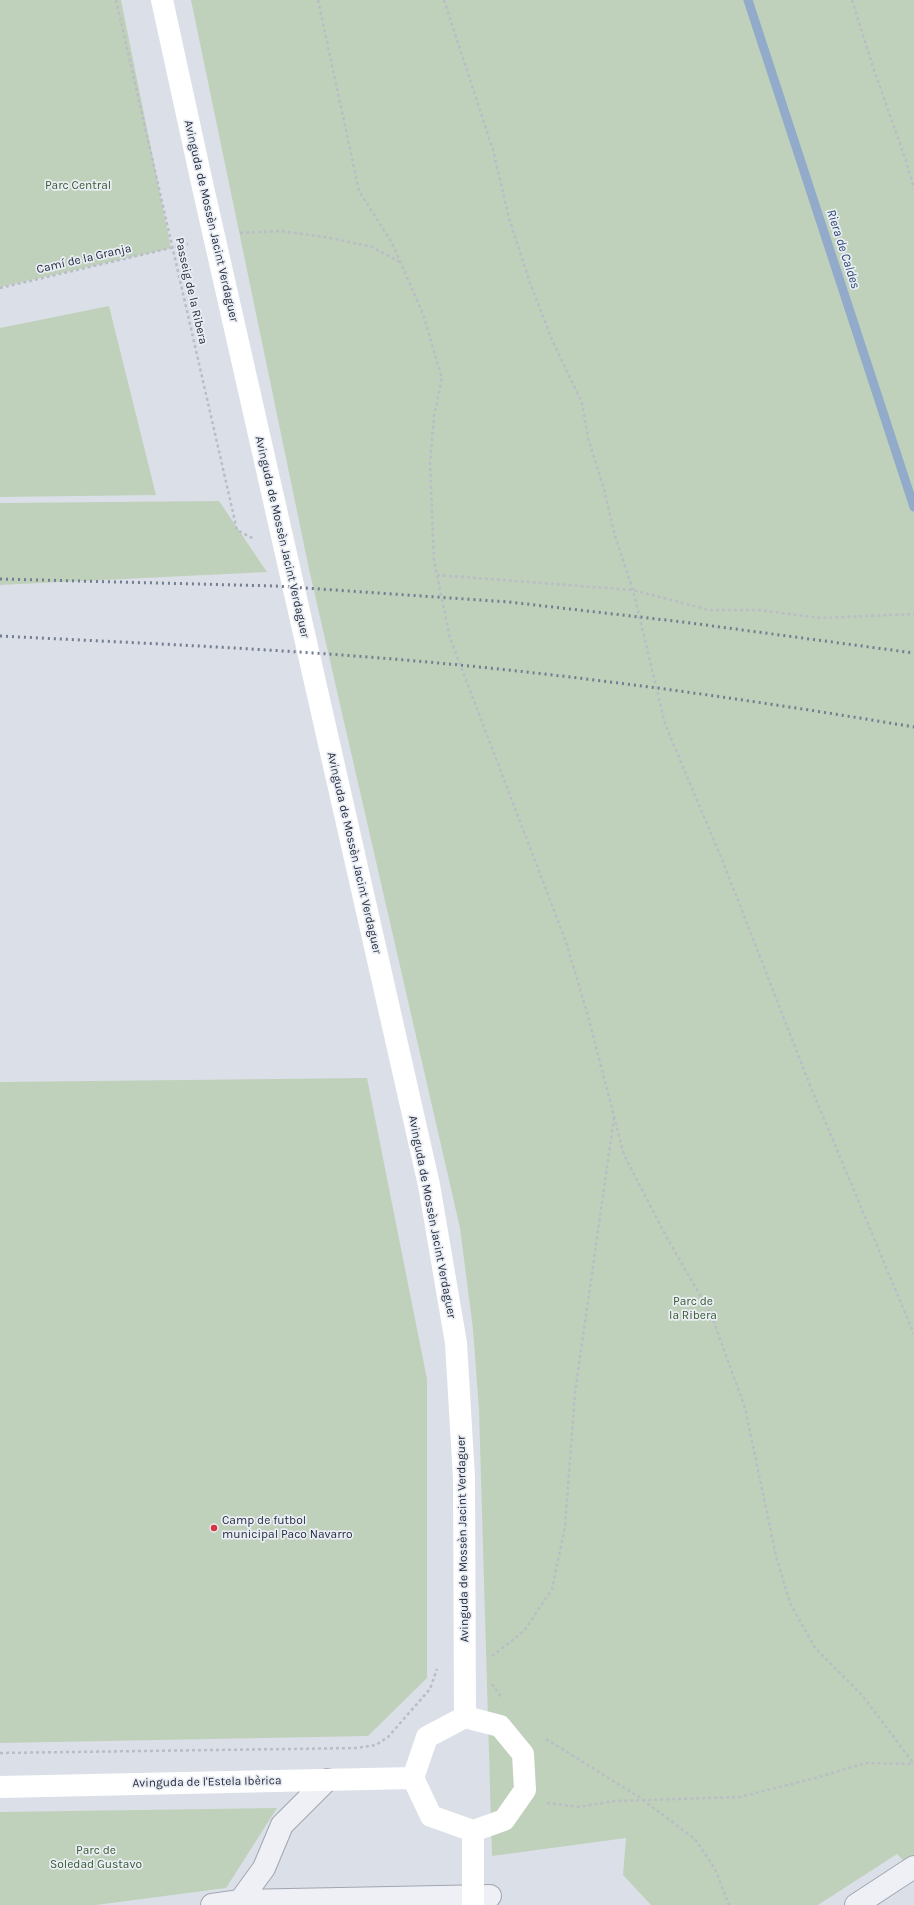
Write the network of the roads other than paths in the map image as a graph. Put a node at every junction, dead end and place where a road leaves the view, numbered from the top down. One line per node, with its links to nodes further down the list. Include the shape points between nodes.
1 (162, 0): 2 (main road, Avinguda de Mossèn Jacint Verdaguer, via 428,1185 456,1344 472,1665)
2 (465, 1717): 3 (main road, via 426,1737); 6 (main road, via 500,1726 524,1754 525,1790 504,1820)
3 (413, 1778): 4 (main road, Avinguda de l'Estela Ibèrica); 6 (main road, via 431,1816)
4 (327, 1780): 5 (main road, Avinguda de l'Estela Ibèrica); 9 (street, via 282,1825 264,1868)
5 (0, 1787)
6 (473, 1831): 8 (main road)
7 (914, 1867): 11 (street)
8 (478, 1899): 9 (street)
9 (240, 1901): 10 (street)
10 (212, 1905)
11 (856, 1905)

